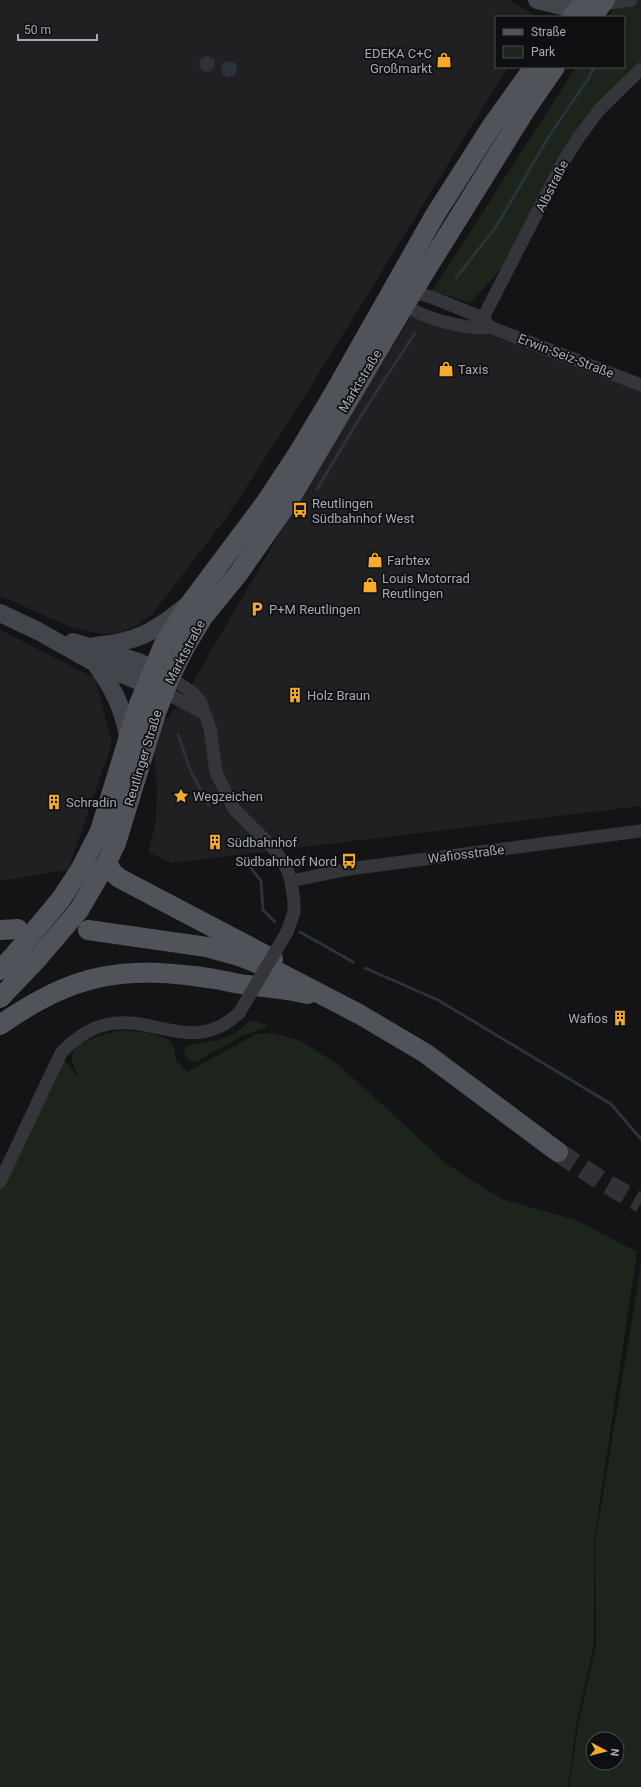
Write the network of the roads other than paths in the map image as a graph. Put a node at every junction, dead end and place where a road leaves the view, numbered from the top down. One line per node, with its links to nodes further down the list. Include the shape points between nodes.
1 (538, 0): 3 (main road); 4 (main road)
2 (631, 0): 3 (street)
3 (589, 8)
4 (549, 16)
5 (533, 68): 8 (main road, Marktstraße, via 491,127 435,214)
6 (554, 68): 9 (main road, Marktstraße, via 526,109)
7 (641, 70): 10 (street, Albstraße, via 599,110 563,162)
8 (393, 287): 9 (street, Erwin-Seiz-Straße); 12 (main road, Marktstraße, via 342,380 266,502)
9 (409, 298): 10 (street, Erwin-Seiz-Straße); 10 (street, Erwin-Seiz-Straße, via 422,314 481,329); 18 (main road, Marktstraße, via 287,504 238,574 203,617)
10 (487, 323): 11 (street, Erwin-Seiz-Straße)
11 (641, 385)
12 (189, 604): 15 (main road, via 162,626 137,638); 17 (main road, Marktstraße, via 164,644)
13 (0, 613): 14 (main road, Marktstraße)
14 (38, 631): 15 (main road, Marktstraße); 16 (main road, Marktstraße)
15 (86, 646): 17 (main road, Marktstraße, via 136,661)
16 (95, 663): 17 (main road, Marktstraße); 19 (main road, via 120,704)
17 (150, 676): 18 (main road); 19 (main road, Reutlinger Straße)
18 (167, 685): 21 (main road, Reutlinger Straße, via 120,832); 22 (street, via 204,713 210,728 216,772 234,809 279,855)
19 (128, 737): 25 (main road, Reutlinger Straße, bridge, via 100,831 80,870 61,899)
20 (641, 831): 22 (street, Wafiosstraße, via 349,868)
21 (107, 862): 27 (main road, Reutlinger Straße, bridge, via 79,910); 28 (main road, via 119,878 289,968)
22 (292, 881): 31 (street, bridge, via 294,912 287,932 239,1013 220,1028 198,1034 126,1022 95,1027 79,1036 61,1053)
23 (88, 930): 24 (main road)
24 (160, 940): 26 (main road); 28 (main road, via 207,947 239,956 274,970)
25 (0, 970)
26 (291, 990): 28 (main road); 29 (main road, via 158,972 125,973 88,980 50,994 30,1004)
27 (0, 998)
28 (333, 1000): 30 (main road, via 425,1053)
29 (0, 1025)
30 (558, 1152)
31 (0, 1182)

